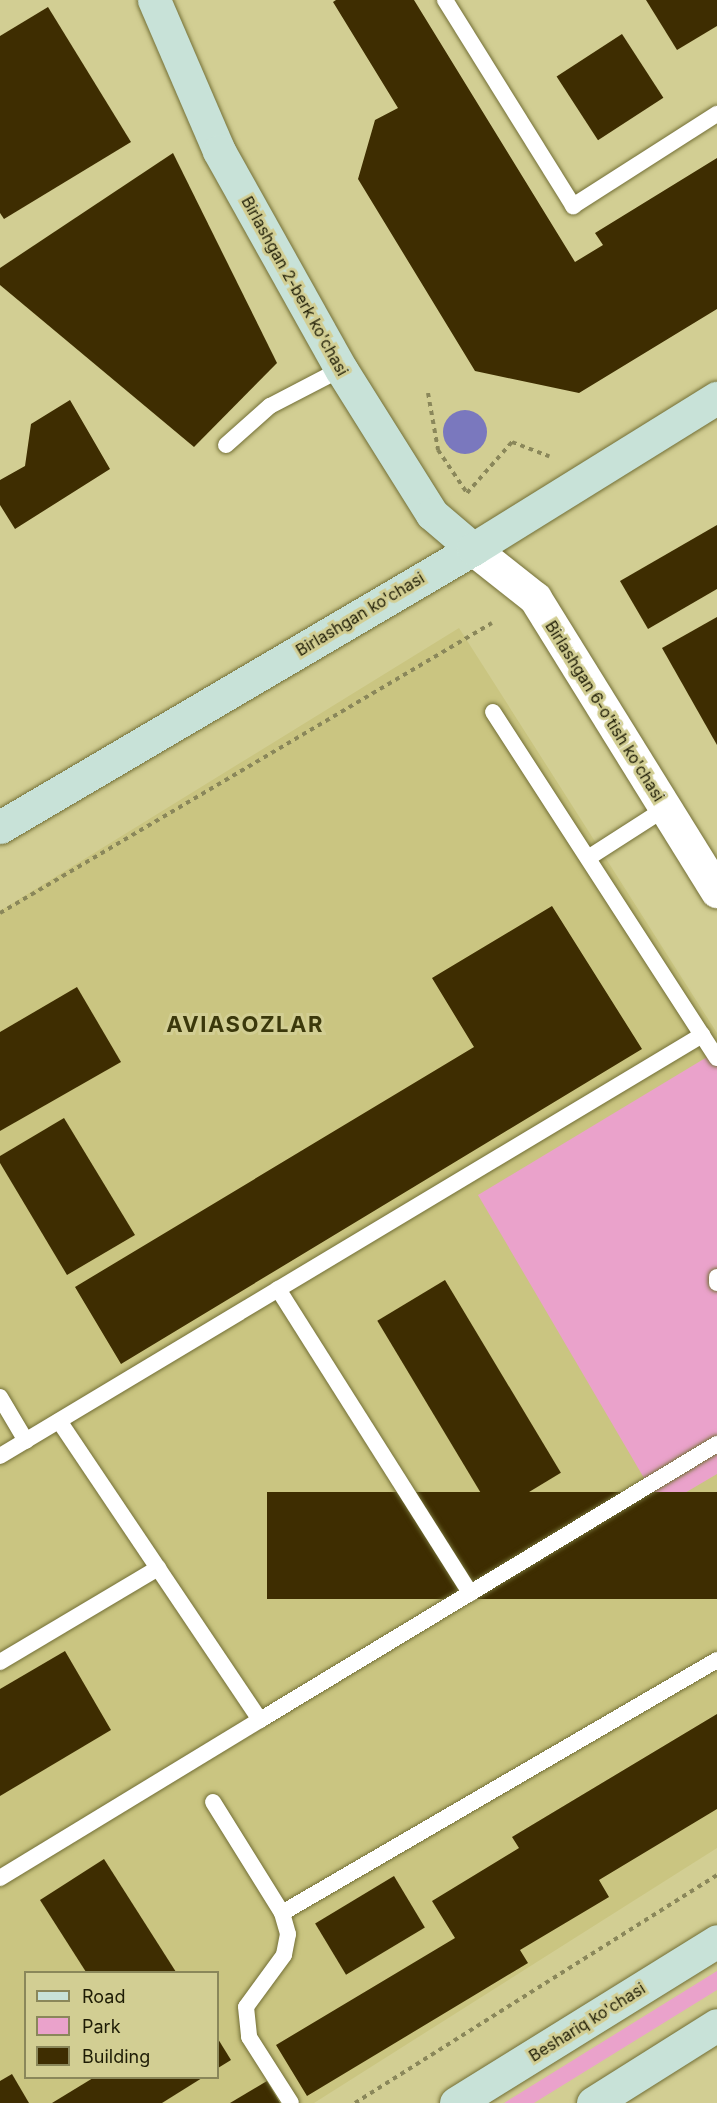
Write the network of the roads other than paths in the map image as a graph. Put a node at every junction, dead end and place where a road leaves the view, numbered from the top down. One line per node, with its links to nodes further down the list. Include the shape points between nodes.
1 (154, 0): 4 (main road, Birlashgan 2-berk ko'chasi, via 219,151)
2 (445, 0): 3 (lane, via 573,206)
3 (717, 114)
4 (341, 369): 6 (lane, via 270,406); 7 (main road, Birlashgan 2-berk ko'chasi, via 432,514)
5 (717, 398): 7 (main road, Birlashgan ko'chasi)
6 (226, 445)
7 (473, 549): 9 (street, Birlashgan 6-o'tish ko'chasi, via 535,598); 10 (main road, Birlashgan ko'chasi)
8 (493, 712): 11 (lane)
9 (666, 808): 11 (lane); 12 (street, Birlashgan 6-o'tish ko'chasi)
10 (0, 827)
11 (588, 858): 13 (lane)
12 (717, 891)
13 (702, 1035): 14 (lane); 17 (lane)
14 (717, 1058)
15 (717, 1276): 16 (lane)
16 (717, 1283)
17 (278, 1289): 19 (lane); 24 (lane)
18 (0, 1397): 20 (lane)
19 (59, 1421): 20 (lane); 23 (lane)
20 (26, 1441): 22 (lane)
21 (717, 1444): 24 (lane)
22 (0, 1456)
23 (158, 1568): 26 (lane); 27 (lane)
24 (470, 1593): 27 (lane)
25 (717, 1660): 30 (lane)
26 (0, 1662)
27 (260, 1720): 29 (lane)
28 (213, 1802): 30 (lane)
29 (0, 1878)
30 (282, 1912): 33 (lane, via 288,1934 285,1955 246,2007 249,2037)
31 (717, 1941): 34 (main road, Beshariq ko'chasi)
32 (717, 2025): 35 (main road)
33 (291, 2103)
34 (456, 2103)
35 (593, 2103)

